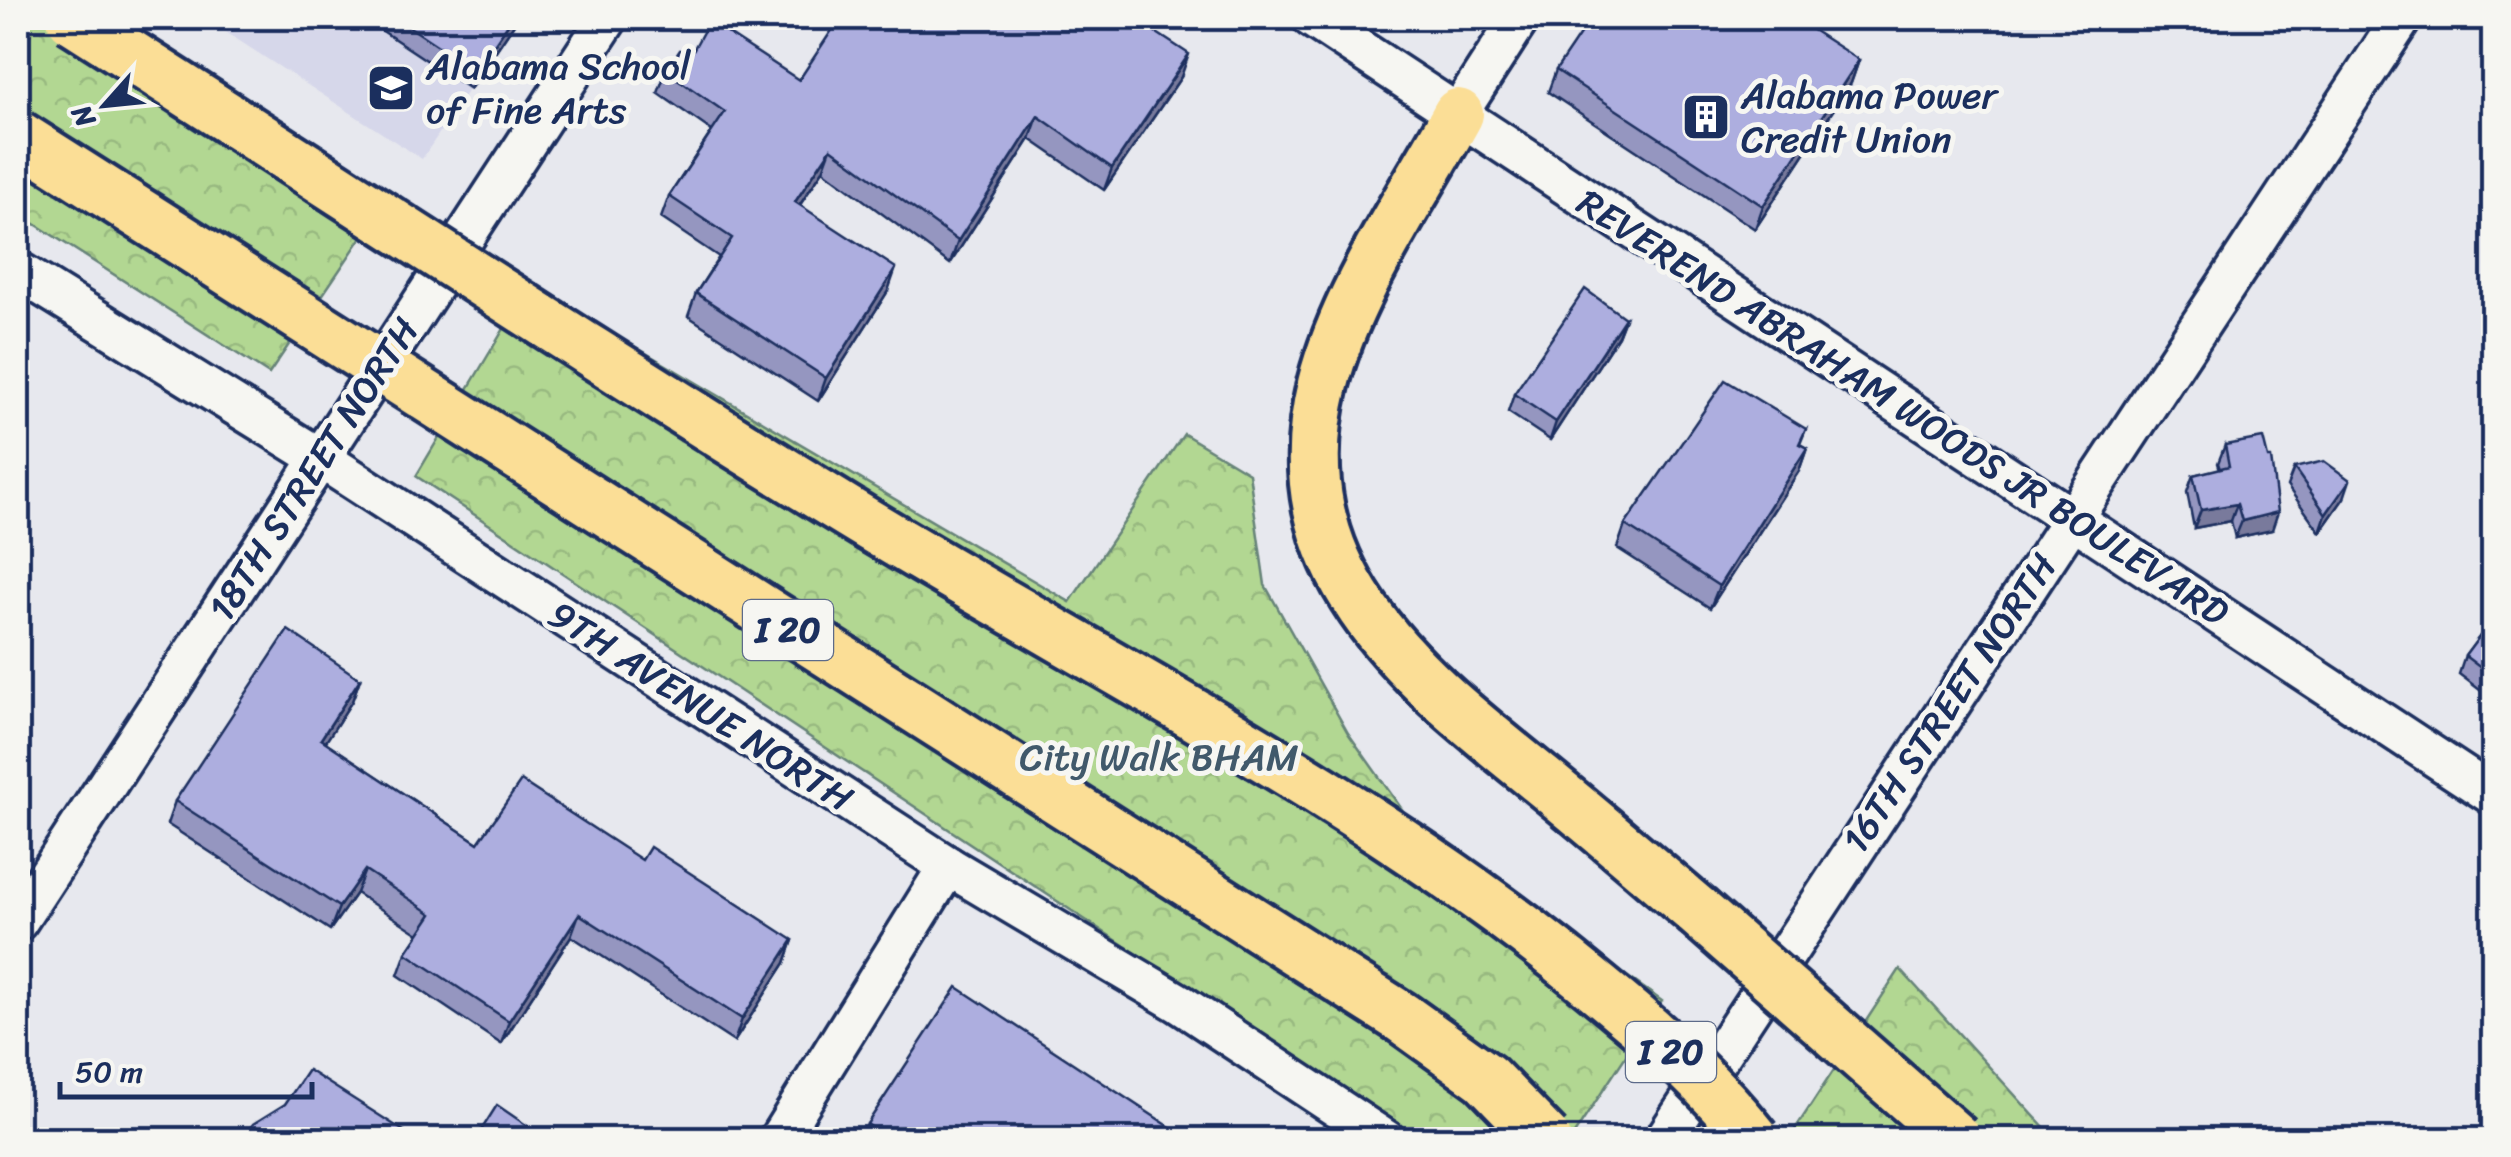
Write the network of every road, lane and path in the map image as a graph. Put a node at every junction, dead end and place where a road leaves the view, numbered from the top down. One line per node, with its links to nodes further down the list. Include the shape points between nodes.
1 (72, 18): 18 (highway, I 20, bridge, via 847,512 1286,767 1486,899 1719,1094)
2 (608, 18): 9 (street, 18TH STREET NORTH)
3 (1312, 18): 6 (street, REVEREND ABRAHAM WOODS JR BOULEVARD)
4 (1520, 18): 6 (street)
5 (2402, 18): 10 (street, 16TH STREET NORTH)
6 (1458, 114): 10 (street, REVEREND ABRAHAM WOODS JR BOULEVARD); 19 (highway, bridge, via 1365,284 1324,383 1315,432 1315,495 1334,562 1366,619 1448,705 1697,910)
7 (18, 136): 16 (highway, I 20, bridge, via 1401,1016 1486,1078)
8 (18, 271): 9 (street, 9TH AVENUE NORTH)
9 (320, 458): 12 (street, 9TH AVENUE NORTH); 13 (street, 18TH STREET NORTH)
10 (2072, 518): 11 (street, REVEREND ABRAHAM WOODS JR BOULEVARD); 17 (street, 16TH STREET NORTH)
11 (2494, 796)
12 (948, 866): 14 (street); 15 (street, 9TH AVENUE NORTH, via 1179,1003)
13 (18, 921)
14 (778, 1140)
15 (1386, 1140)
16 (1546, 1140)
17 (1664, 1140)
18 (1755, 1140)
19 (1957, 1140)

